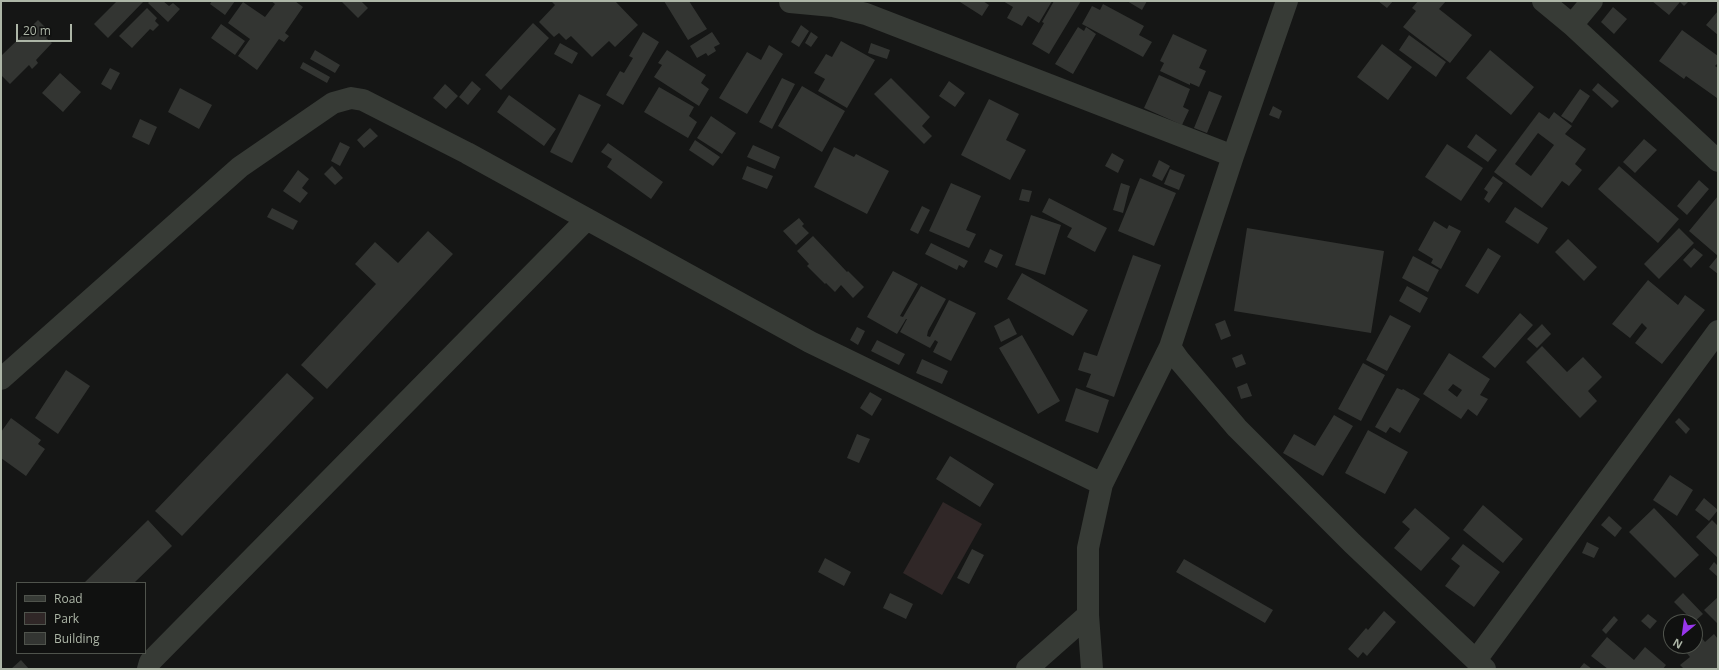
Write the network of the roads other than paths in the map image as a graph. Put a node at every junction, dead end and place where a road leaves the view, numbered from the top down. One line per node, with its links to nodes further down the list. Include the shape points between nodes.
1 (1287, 1): 6 (street)
2 (1543, 1): 5 (street)
3 (1592, 1): 5 (street)
4 (790, 2): 6 (street, via 833,6 866,14)
5 (1572, 25): 7 (street)
6 (1233, 156): 10 (street)
7 (1718, 161)
8 (587, 219): 11 (street, via 467,153 363,100 351,98 333,103 240,167); 12 (street, via 810,342); 15 (street, via 150,662)
9 (1718, 331): 14 (street)
10 (1170, 346): 12 (street); 14 (street, via 1237,428 1352,543)
11 (1, 379)
12 (1102, 484): 13 (street, via 1088,548)
13 (1088, 615): 16 (street); 17 (street)
14 (1480, 665)
15 (148, 669)
16 (1027, 669)
17 (1092, 669)

